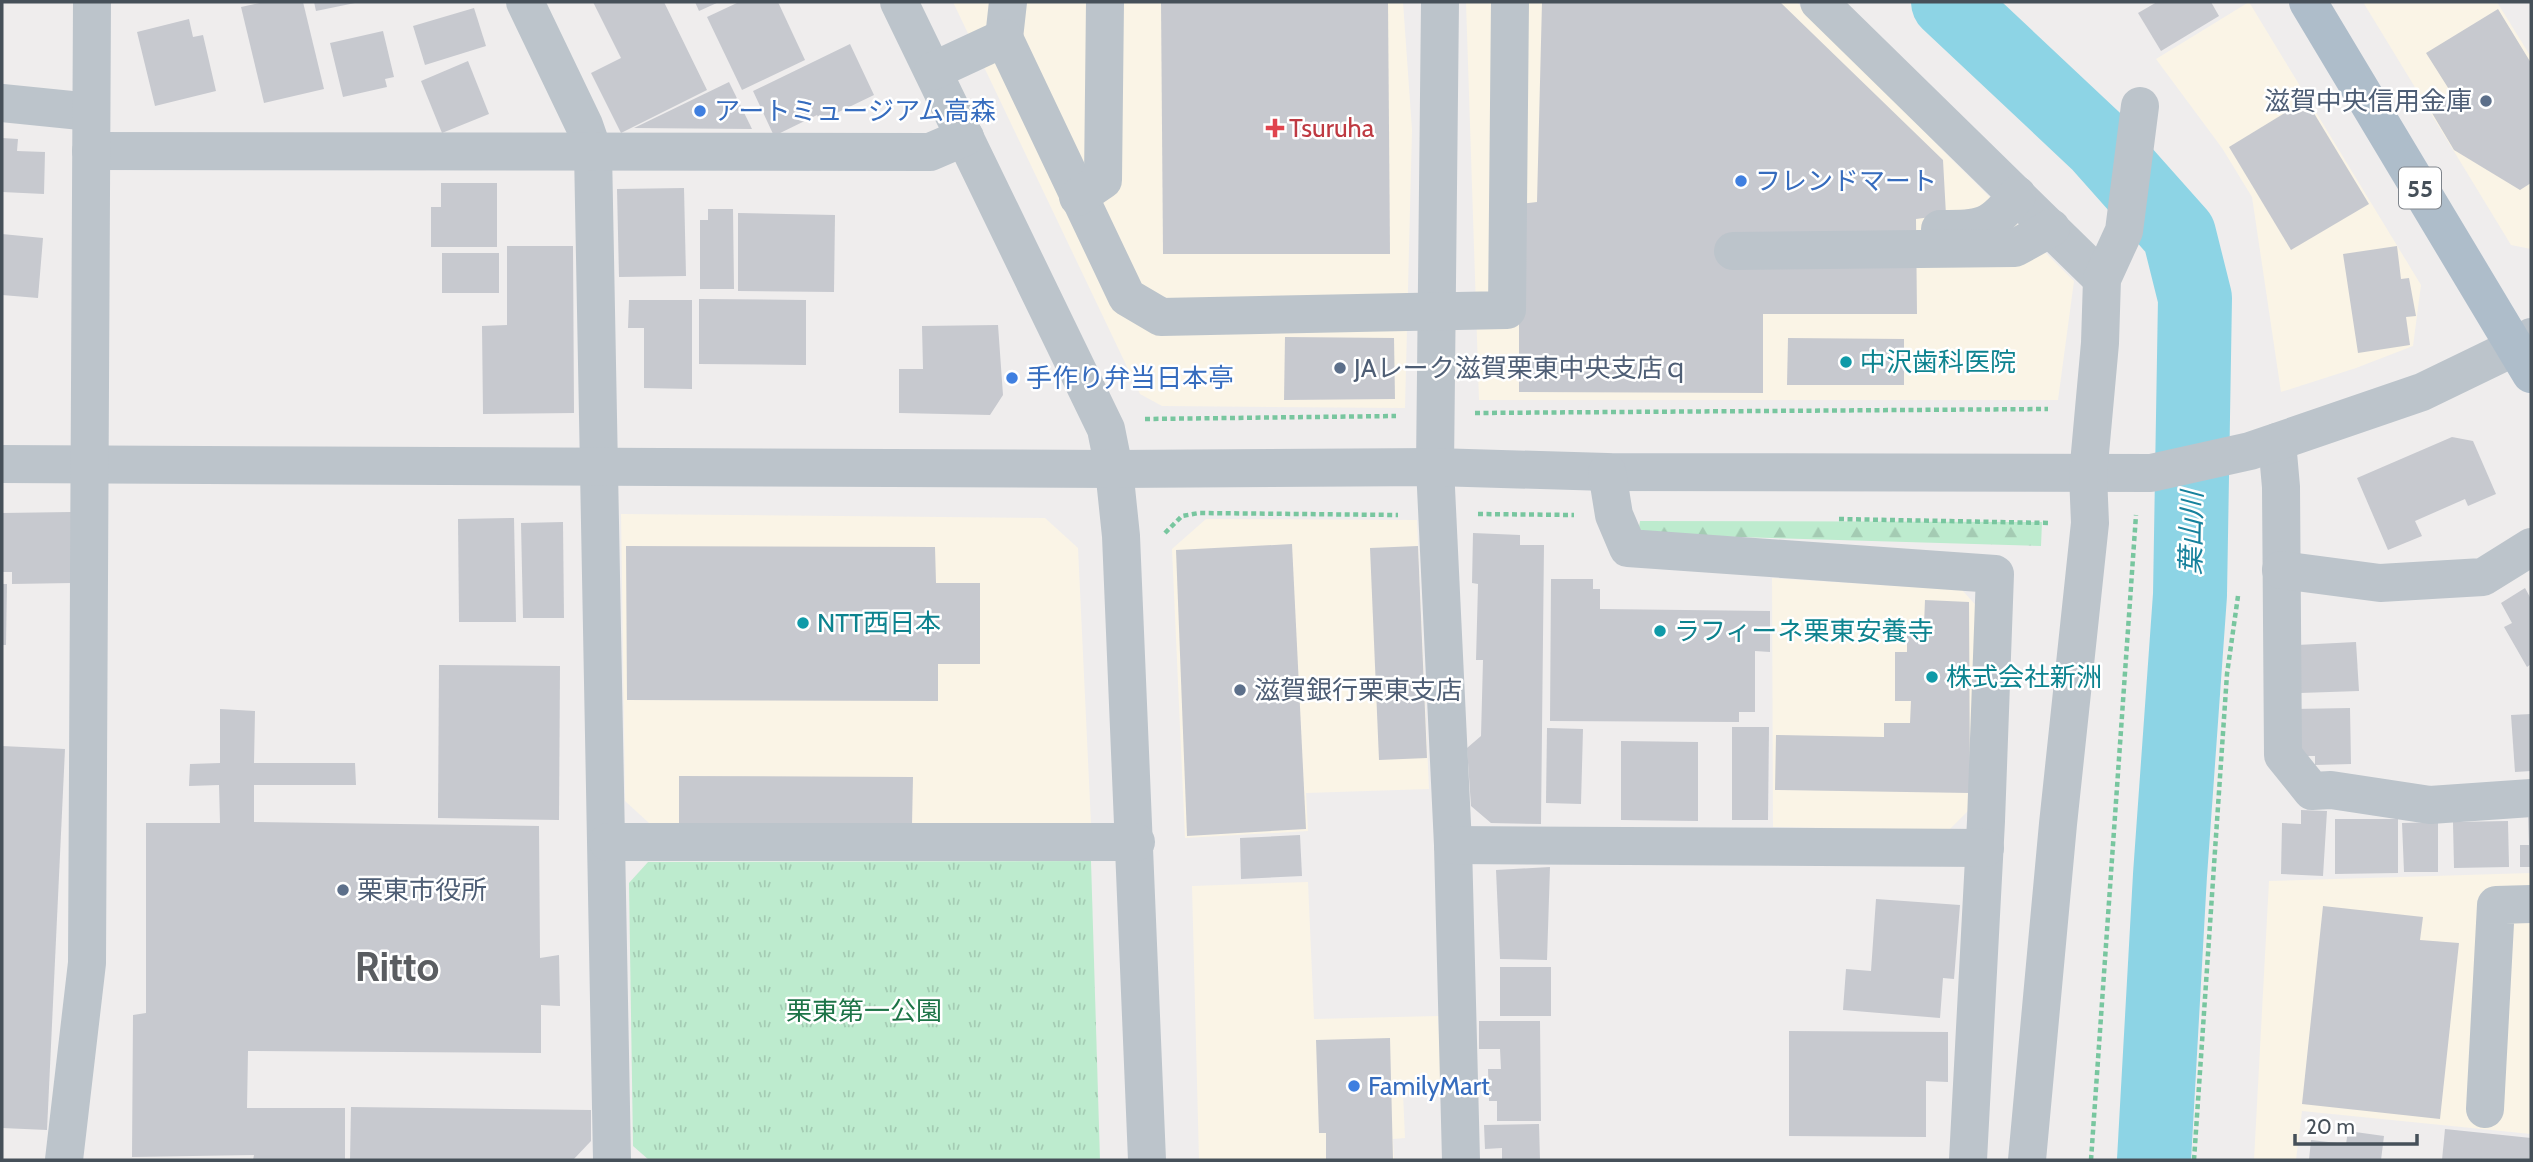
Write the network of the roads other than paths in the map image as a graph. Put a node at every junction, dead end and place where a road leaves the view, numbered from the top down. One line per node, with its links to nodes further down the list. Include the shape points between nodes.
1 (92, 2): 13 (street)
2 (525, 2): 16 (street)
3 (899, 2): 10 (street)
4 (1105, 2): 18 (street, via 1103,180)
5 (1440, 2): 21 (street)
6 (1510, 2): 21 (street, via 1507,310)
7 (1819, 2): 17 (street)
8 (2308, 2): 22 (main road, 55)
9 (1006, 20): 10 (street); 18 (street)
10 (933, 71): 14 (street)
11 (2, 103): 13 (street)
12 (2140, 106): 20 (street, via 2124,231)
13 (91, 112): 15 (street)
14 (965, 137): 16 (street, via 930,152); 28 (street, via 1106,429)
15 (91, 151): 16 (street); 25 (street)
16 (593, 151): 26 (street)
17 (2017, 195): 19 (street); 19 (street, via 2000,216 1974,229 1736,239 2015,248)
18 (1078, 197): 21 (street, via 1126,297 1161,317)
19 (2051, 228): 20 (street)
20 (2102, 279): 30 (street)
21 (1437, 310): 27 (street)
22 (2526, 353): 23 (street)
23 (2264, 446): 30 (street, via 2151,473); 32 (street, via 2281,487)
24 (2, 464): 25 (street)
25 (88, 465): 26 (street); 40 (street, via 87,963)
26 (600, 467): 28 (street); 34 (street)
27 (1435, 467): 28 (street); 29 (street); 36 (street)
28 (1114, 469): 35 (street)
29 (1607, 472): 30 (street); 37 (street, via 1614,515 1628,548 1994,574)
30 (2088, 475): 45 (street, via 2091,523)
31 (2531, 547): 32 (street, via 2483,577 2379,583)
32 (2281, 570): 33 (street, via 2283,755 2312,791 2430,805)
33 (2531, 798)
34 (608, 842): 35 (street); 41 (street)
35 (1136, 842): 42 (street)
36 (1453, 845): 37 (street); 43 (street)
37 (1985, 848): 44 (street)
38 (2531, 904): 39 (street, via 2496,905)
39 (2485, 1109)
40 (64, 1160)
41 (612, 1160)
42 (1147, 1160)
43 (1461, 1160)
44 (1968, 1160)
45 (2027, 1160)

